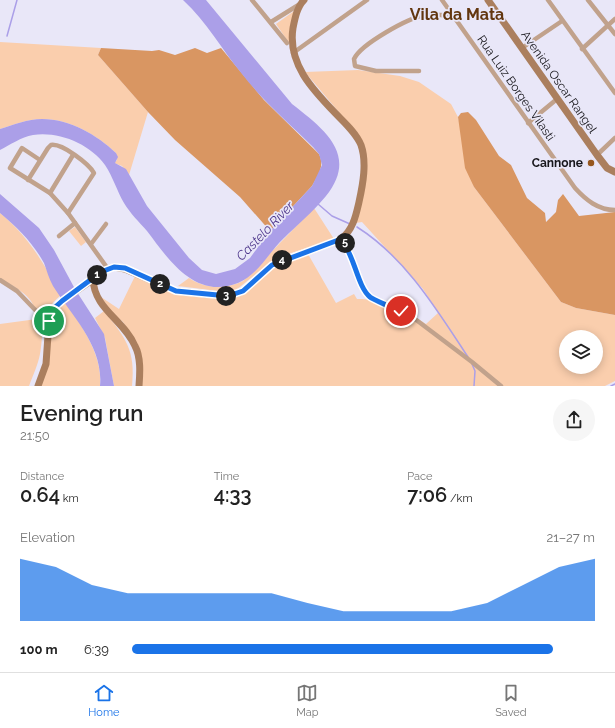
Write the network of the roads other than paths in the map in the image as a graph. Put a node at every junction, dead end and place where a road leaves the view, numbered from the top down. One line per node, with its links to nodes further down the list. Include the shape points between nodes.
1 (252, 0): 11 (street)
2 (368, 0): 17 (street)
3 (442, 0): 8 (street, Rua Luiz Borges Vilasti)
4 (488, 0): 15 (main road, Avenida Oscar Rangel)
5 (548, 0): 10 (street)
6 (588, 0): 12 (street)
7 (303, 2): 11 (street); 17 (main road, via 292,33)
8 (453, 16): 18 (street, via 432,14 414,19 366,45 354,59 355,66 367,70); 21 (street, Rua Luiz Borges Vilasti)
9 (615, 19): 12 (street)
10 (562, 21): 15 (street); 16 (street)
11 (271, 22): 14 (street)
12 (608, 25): 13 (street); 16 (street)
13 (615, 34)
14 (287, 44)
15 (522, 48): 20 (main road, Avenida Oscar Rangel)
16 (582, 49): 19 (street)
17 (293, 53): 35 (main road, via 307,81 354,133 362,150 364,171 354,222)
18 (419, 71)
19 (615, 93)
20 (557, 99): 21 (street); 24 (main road, Avenida Oscar Rangel)
21 (528, 123): 30 (street, Rua Luiz Borges Vilasti, via 584,198 600,208)
22 (615, 138): 24 (street)
23 (74, 155): 25 (street, via 59,146 51,145); 29 (street); 31 (street, via 86,163 94,173)
24 (597, 155): 26 (main road, Avenida Oscar Rangel)
25 (40, 160): 28 (street); 28 (street, via 22,148 10,168)
26 (614, 172): 27 (street)
27 (615, 178)
28 (28, 180): 29 (street)
29 (50, 193): 31 (street)
30 (615, 210)
31 (68, 213): 32 (street)
32 (76, 224): 34 (street); 36 (street)
33 (106, 224): 36 (street)
34 (59, 236)
35 (341, 239): 37 (main road, via 272,265 243,291 228,296 176,291 125,268); 43 (street, via 350,251 369,297 411,316)
36 (91, 244): 37 (street)
37 (108, 269): 38 (main road)
38 (93, 279): 40 (main road, via 52,310); 42 (main road, via 99,302 121,325 135,346 139,360)
39 (0, 280): 40 (street, via 17,291)
40 (49, 321): 41 (main road, via 46,364)
41 (38, 386)
42 (139, 386)
43 (501, 386)

